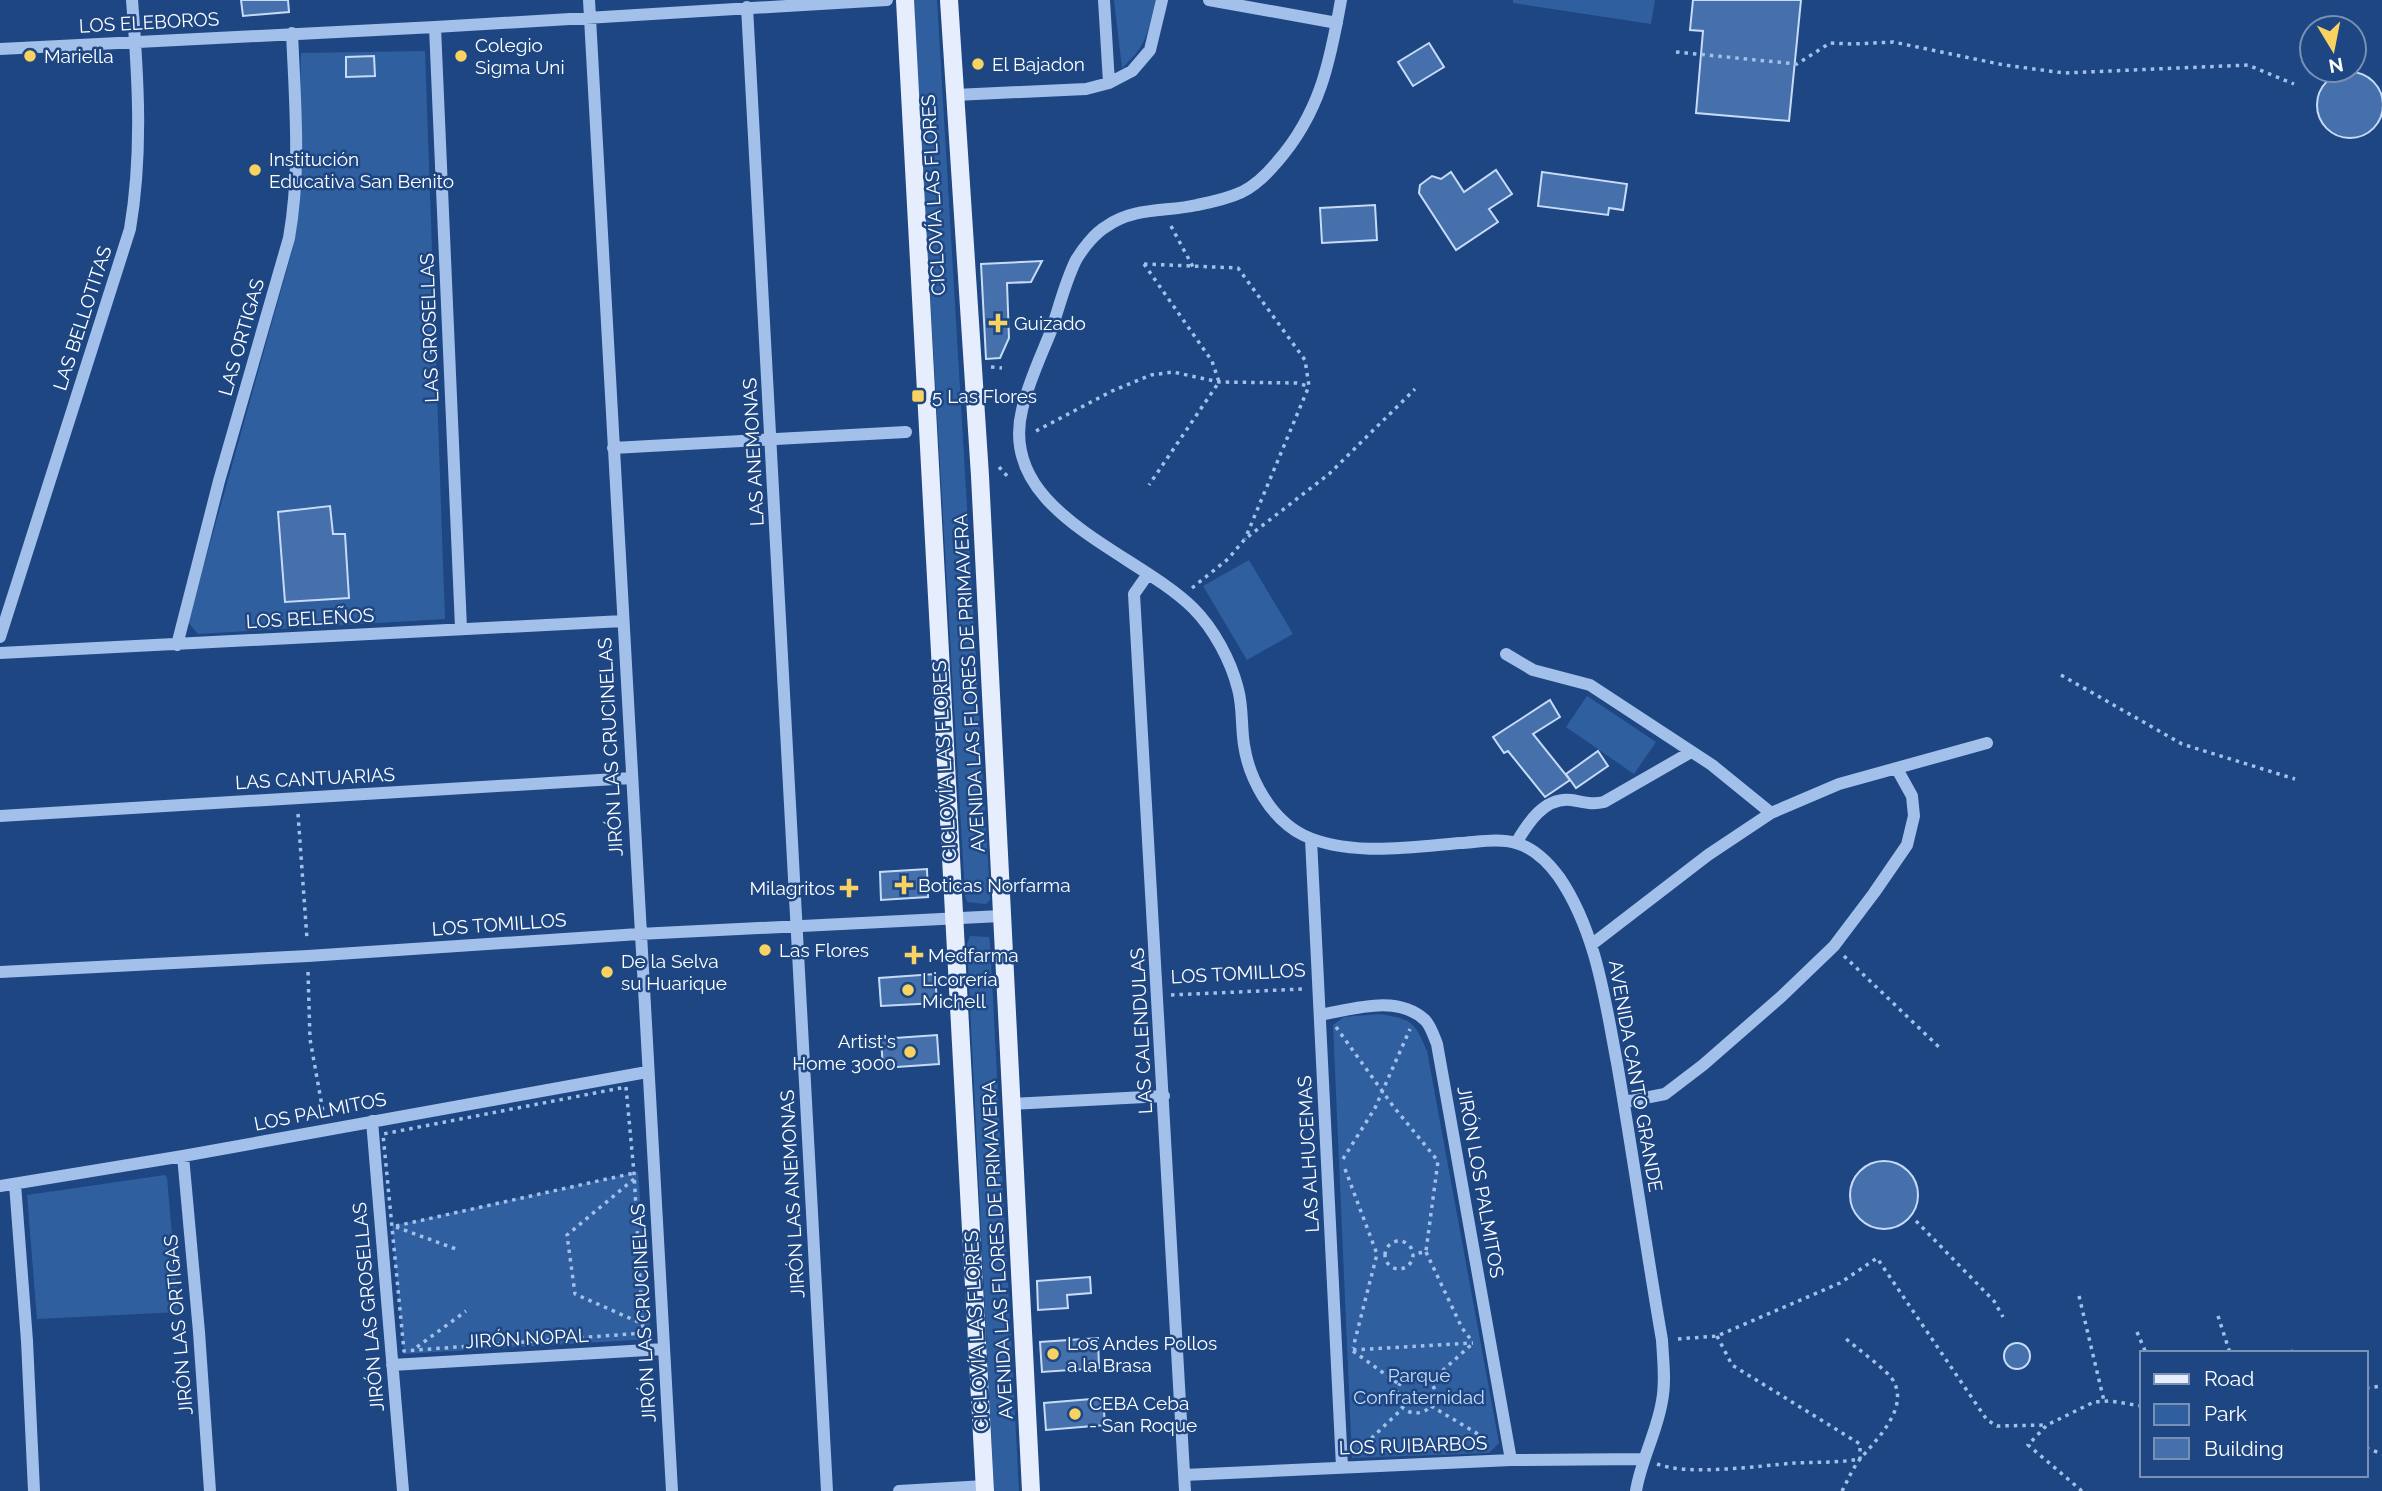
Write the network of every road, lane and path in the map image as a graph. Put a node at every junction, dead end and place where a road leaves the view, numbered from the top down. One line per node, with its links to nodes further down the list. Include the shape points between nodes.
1 (132, 0): 15 (street, LAS BELLOTITAS)
2 (589, 0): 11 (street, JIRÓN LAS CRUCINELAS)
3 (887, 0): 10 (street, LOS ELEBOROS)
4 (905, 0): 53 (main road, AVENIDA LAS FLORES DE PRIMAVERA)
5 (949, 0): 20 (main road, AVENIDA LAS FLORES DE PRIMAVERA)
6 (1104, 0): 18 (street)
7 (1162, 0): 18 (street, via 1150,50 1132,71)
8 (1209, 0): 12 (street)
9 (1341, 0): 12 (street, AVENIDA CANTO GRANDE)
10 (747, 7): 11 (street, LOS ELEBOROS); 27 (street, LAS ANEMONAS)
11 (590, 18): 13 (street, LOS ELEBOROS); 29 (street, JIRÓN LAS CRUCINELAS)
12 (1337, 23): 21 (street, AVENIDA CANTO GRANDE, via 1319,94 1301,132 1265,176 1218,201)
13 (435, 27): 14 (street, LOS ELEBOROS); 35 (street, LAS GROSELLAS)
14 (292, 33): 15 (street, LOS ELEBOROS); 37 (street, LAS ORTIGAS, via 296,201)
15 (135, 42): 16 (street, LOS ELEBOROS); 36 (street, LAS BELLOTITAS, via 138,150 130,229)
16 (0, 49)
17 (1676, 52): 19 (path, via 1797,64 1830,43 1893,42 2064,72 2248,65)
18 (1109, 83): 20 (street, via 1086,89)
19 (2294, 84)
20 (955, 95): 52 (main road, AVENIDA LAS FLORES DE PRIMAVERA, via 980,476)
21 (1161, 208): 22 (path); 28 (street, AVENIDA CANTO GRANDE, via 1106,226 1077,258 1022,410)
22 (1194, 267): 23 (path, via 1144,264 1212,360); 24 (path, via 1238,268 1305,360)
23 (1219, 382): 24 (path); 28 (path, via 1173,372 1151,375); 30 (path)
24 (1309, 386): 31 (path)
25 (1415, 389): 31 (path, via 1329,474)
26 (906, 432): 27 (street)
27 (772, 438): 29 (street); 51 (street, LAS ANEMONAS)
28 (1018, 439): 32 (street, AVENIDA CANTO GRANDE, via 1025,468 1037,489 1080,528)
29 (613, 448): 34 (street, JIRÓN LAS CRUCINELAS)
30 (1149, 485)
31 (1245, 539): 33 (path, via 1228,559)
32 (1148, 574): 33 (street, AVENIDA CANTO GRANDE); 61 (street, LAS CALENDULAS, via 1134,594)
33 (1180, 597): 49 (street, AVENIDA CANTO GRANDE, via 1212,630 1238,688 1244,745 1262,795 1295,831)
34 (623, 621): 35 (street, LOS BELEÑOS); 44 (street, JIRÓN LAS CRUCINELAS)
35 (461, 628): 37 (street, LOS BELEÑOS)
36 (0, 637)
37 (177, 645): 38 (street, LOS BELEÑOS)
38 (0, 653)
39 (1506, 654): 42 (street, via 1533,670 1590,685)
40 (2061, 676): 45 (path, via 2182,744)
41 (1987, 743): 43 (street)
42 (1691, 751): 47 (street); 50 (street, via 1604,802 1557,801 1533,815)
43 (1897, 769): 47 (street, via 1839,783); 57 (street, via 1912,796 1914,816 1906,845)
44 (632, 778): 46 (street, LAS CANTUARIAS); 55 (street, JIRÓN LAS CRUCINELAS)
45 (2295, 779)
46 (297, 798): 48 (street, LAS CANTUARIAS); 58 (path)
47 (1771, 813): 56 (street, via 1707,855)
48 (0, 816)
49 (1311, 839): 50 (street, AVENIDA CANTO GRANDE, via 1380,849); 60 (street, LAS ALHUCEMAS)
50 (1517, 843): 56 (street, AVENIDA CANTO GRANDE, via 1544,858 1562,881)
51 (796, 894): 54 (street, JIRÓN LAS ANEMONAS)
52 (1001, 916): 53 (street, LOS TOMILLOS); 71 (main road, AVENIDA LAS FLORES DE PRIMAVERA)
53 (954, 919): 54 (street, LOS TOMILLOS); 119 (main road, AVENIDA LAS FLORES DE PRIMAVERA)
54 (798, 925): 55 (street, LOS TOMILLOS); 124 (street, JIRÓN LAS ANEMONAS)
55 (639, 934): 58 (street, LOS TOMILLOS); 66 (street, JIRÓN LAS CRUCINELAS)
56 (1591, 945): 70 (street, AVENIDA CANTO GRANDE)
57 (1834, 946): 65 (path); 70 (street, via 1665,1094)
58 (308, 956): 59 (street, LOS TOMILLOS); 73 (path, via 310,1039)
59 (0, 972)
60 (1319, 988): 61 (path, LOS TOMILLOS); 62 (street, LAS ALHUCEMAS)
61 (1158, 996): 69 (street, LAS CALENDULAS)
62 (1320, 1015): 116 (street, JIRÓN LOS PALMITOS, via 1369,1006 1404,1006 1426,1021 1437,1044); 117 (street, LAS ALHUCEMAS)
63 (1335, 1025): 68 (path)
64 (1410, 1027): 68 (path)
65 (1941, 1049)
66 (648, 1072): 72 (street, LOS PALMITOS); 75 (street, JIRÓN LAS CRUCINELAS)
67 (626, 1087): 76 (path)
68 (1382, 1092): 85 (path, via 1438,1161); 86 (path, via 1342,1161)
69 (1164, 1096): 71 (street); 118 (street, LAS CALENDULAS)
70 (1624, 1102): 97 (street, AVENIDA CANTO GRANDE)
71 (1010, 1104): 126 (main road, AVENIDA LAS FLORES DE PRIMAVERA)
72 (372, 1121): 73 (street, LOS PALMITOS); 83 (street, JIRÓN LAS GROSELLAS)
73 (327, 1129): 74 (street, LOS PALMITOS)
74 (183, 1156): 78 (street, LOS PALMITOS); 121 (street, JIRÓN LAS ORTIGAS)
75 (653, 1169): 76 (path); 99 (street, JIRÓN LAS CRUCINELAS)
76 (634, 1173): 77 (path); 83 (path)
77 (634, 1179): 93 (path); 93 (path, via 567,1235 575,1294)
78 (15, 1184): 79 (street, LOS PALMITOS); 120 (street)
79 (0, 1186)
80 (1002, 1199): 81 (path, CICLOVÍA LAS FLORES, via 1001,1185)
81 (987, 1210)
82 (1916, 1221): 92 (path, via 1994,1301)
83 (387, 1228): 84 (path); 100 (path, via 404,1351); 104 (street, JIRÓN LAS GROSELLAS)
84 (456, 1249)
85 (1426, 1251): 88 (path); 98 (path)
86 (1377, 1254): 87 (path); 101 (path)
87 (1385, 1254): 88 (path, via 1390,1244 1403,1241); 88 (path, via 1386,1262 1396,1269 1408,1266)
88 (1413, 1255)
89 (2078, 1296): 107 (path)
90 (466, 1311): 100 (path)
91 (2218, 1316): 103 (path)
92 (2003, 1317)
93 (643, 1324): 100 (path, via 643,1333)
94 (2137, 1332): 102 (path)
95 (1717, 1336): 97 (path); 111 (path, via 1840,1283 1877,1258 1987,1420 1997,1426); 115 (path, via 1732,1366 1860,1444)
96 (1845, 1338): 115 (path, via 1894,1381 1898,1398 1892,1417)
97 (1662, 1340): 114 (street, AVENIDA CANTO GRANDE, via 1662,1400)
98 (1473, 1343): 101 (path); 105 (path)
99 (664, 1349): 104 (street, JIRÓN NOPAL); 123 (street, JIRÓN LAS CRUCINELAS)
100 (413, 1350)
101 (1353, 1350): 106 (path)
102 (2145, 1351)
103 (2229, 1351)
104 (392, 1365): 122 (street, JIRÓN LAS GROSELLAS)
105 (1430, 1382): 106 (path, via 1412,1376); 108 (path, via 1435,1392)
106 (1400, 1385): 110 (path, via 1398,1397)
107 (2104, 1401): 109 (path); 111 (path)
108 (1431, 1406): 110 (path, via 1418,1413); 112 (path)
109 (2140, 1406)
110 (1404, 1408): 113 (path)
111 (2047, 1425): 130 (path, via 2028,1445)
112 (1488, 1440)
113 (1359, 1450)
114 (1643, 1459): 115 (path, via 1671,1469); 116 (street, LOS RUIBARBOS); 128 (street, AVENIDA CANTO GRANDE)
115 (1860, 1459): 129 (path)
116 (1511, 1460): 117 (street, LOS RUIBARBOS)
117 (1342, 1467): 118 (street, LOS RUIBARBOS)
118 (1184, 1475): 127 (street, LAS CALENDULAS)
119 (985, 1489): 125 (street)
120 (34, 1491)
121 (209, 1491)
122 (402, 1491)
123 (672, 1491)
124 (827, 1491)
125 (899, 1491)
126 (1031, 1491)
127 (1185, 1491)
128 (1636, 1491)
129 (1842, 1491)
130 (2082, 1491)

